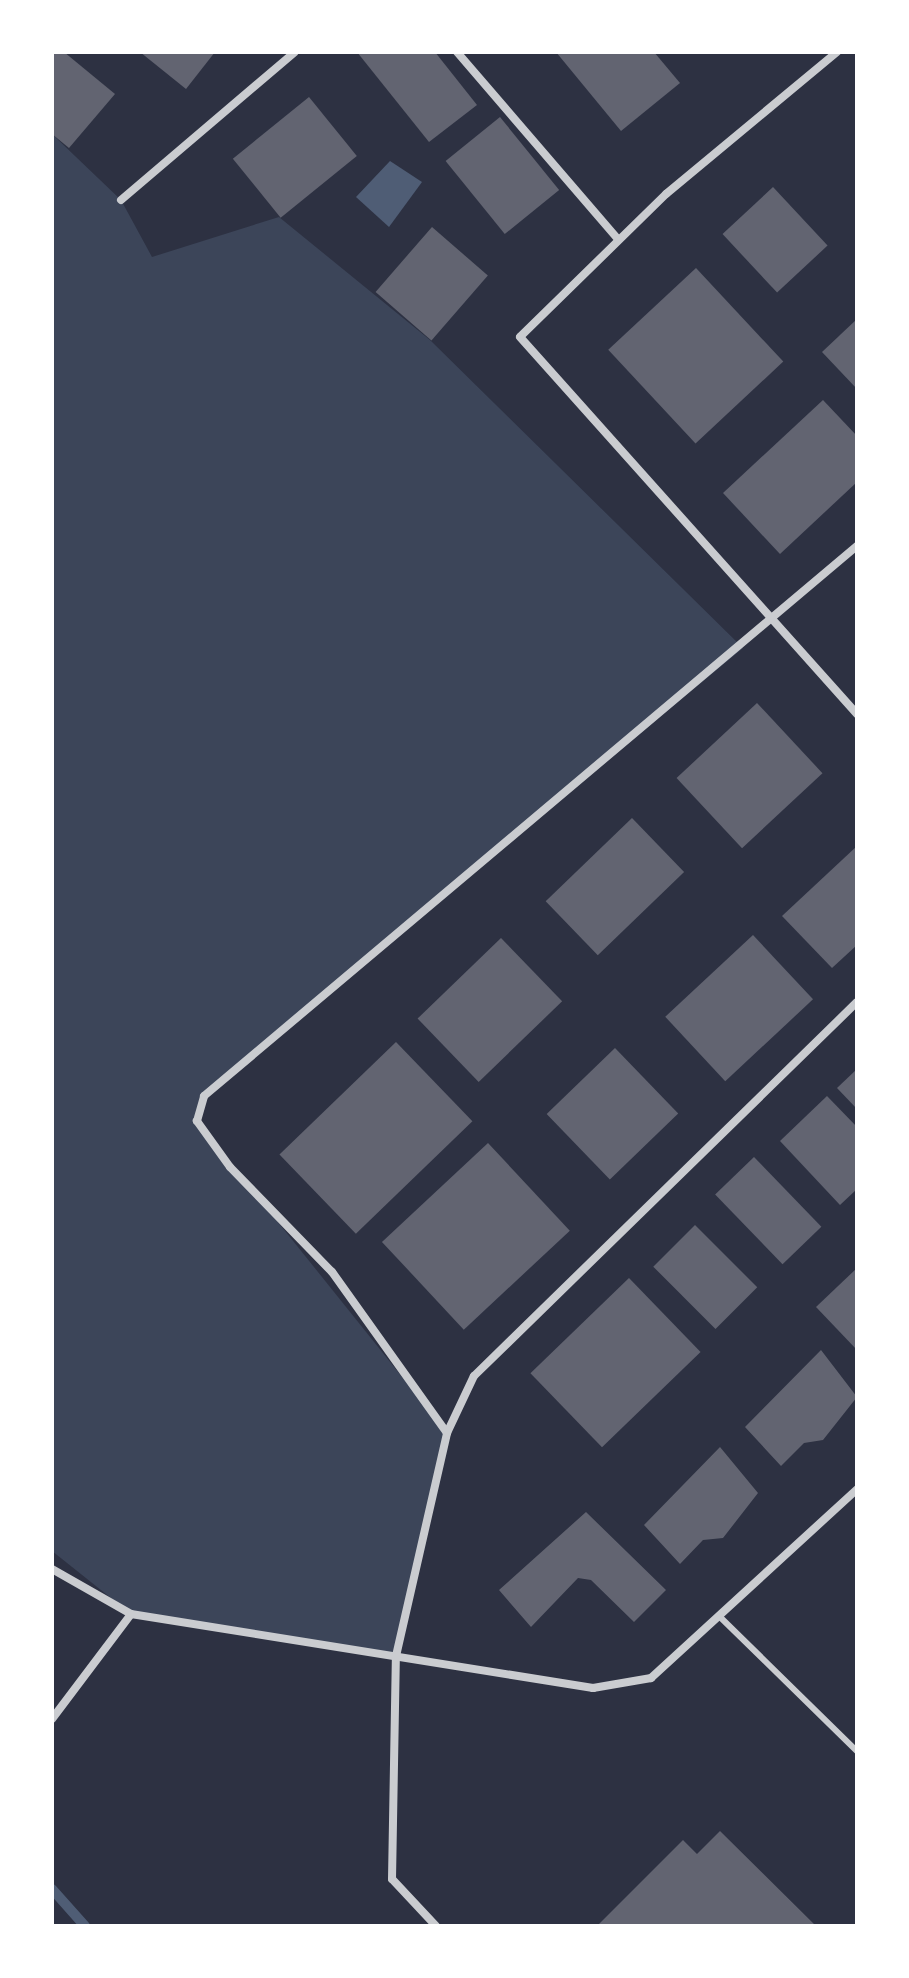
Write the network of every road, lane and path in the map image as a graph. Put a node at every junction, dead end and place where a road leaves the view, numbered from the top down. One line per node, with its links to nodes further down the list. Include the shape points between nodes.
1 (295, 52): 4 (street)
2 (457, 52): 5 (street)
3 (837, 52): 5 (street)
4 (121, 200)
5 (617, 238): 7 (street, via 520,337)
6 (857, 546): 7 (street)
7 (773, 623): 8 (street); 10 (street, via 204,1096 197,1121 222,1156 332,1272)
8 (857, 714)
9 (857, 1002): 10 (street, via 474,1376)
10 (447, 1433): 15 (street)
11 (857, 1489): 14 (street)
12 (52, 1569): 13 (street)
13 (131, 1614): 15 (street); 16 (street)
14 (719, 1616): 15 (street, via 651,1678 593,1688); 17 (lane)
15 (396, 1656): 18 (street, via 392,1879)
16 (52, 1719)
17 (857, 1751)
18 (436, 1926)

